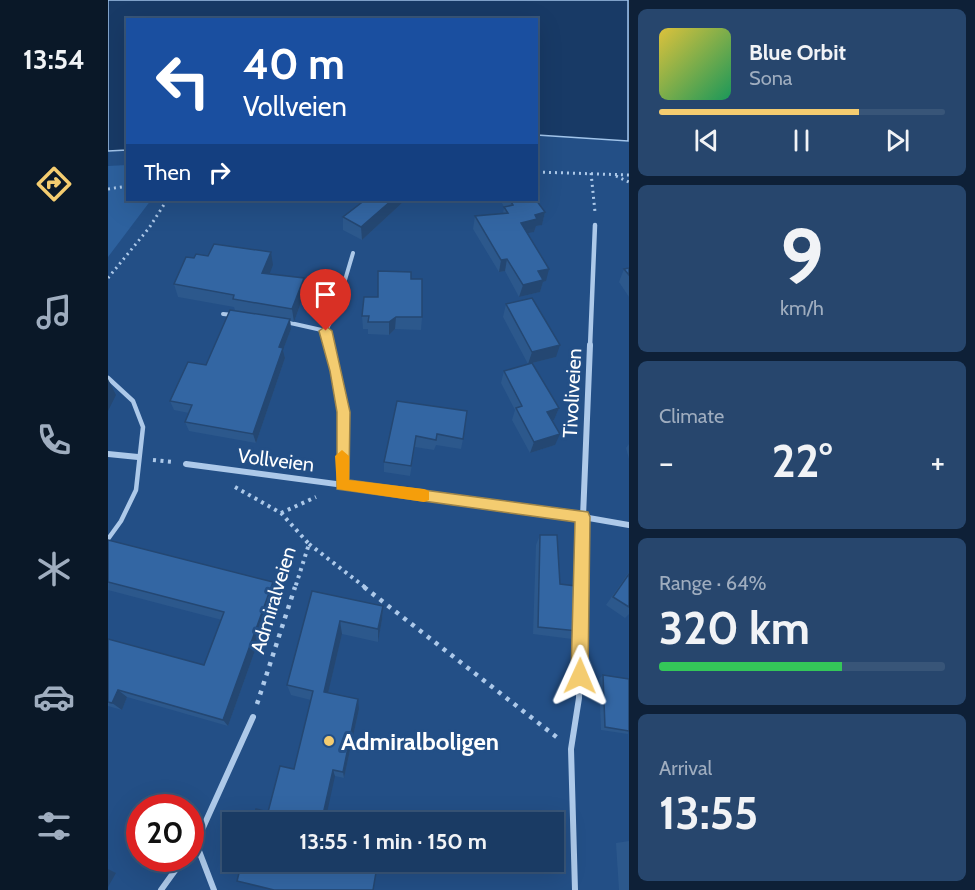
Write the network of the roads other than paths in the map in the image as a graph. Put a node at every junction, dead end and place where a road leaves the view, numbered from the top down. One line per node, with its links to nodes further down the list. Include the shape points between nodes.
1 (595, 225): 12 (street, Tivoliveien)
2 (353, 253): 6 (lane, via 338,308)
3 (223, 314): 4 (lane)
4 (244, 317)
5 (276, 321): 6 (lane)
6 (326, 331): 11 (street, via 343,412)
7 (108, 378): 9 (lane, via 133,401 143,427)
8 (108, 454): 9 (street)
9 (138, 457): 14 (lane, via 136,490)
10 (186, 464): 11 (street, Vollveien)
11 (342, 485): 12 (street, Vollveien)
12 (583, 517): 13 (street); 21 (lane, via 579,698 571,749)
13 (628, 525)
14 (108, 539)
15 (253, 717): 16 (lane)
16 (204, 825)
17 (204, 864): 20 (lane)
18 (174, 872): 19 (lane)
19 (161, 890)
20 (214, 890)
21 (575, 890)

